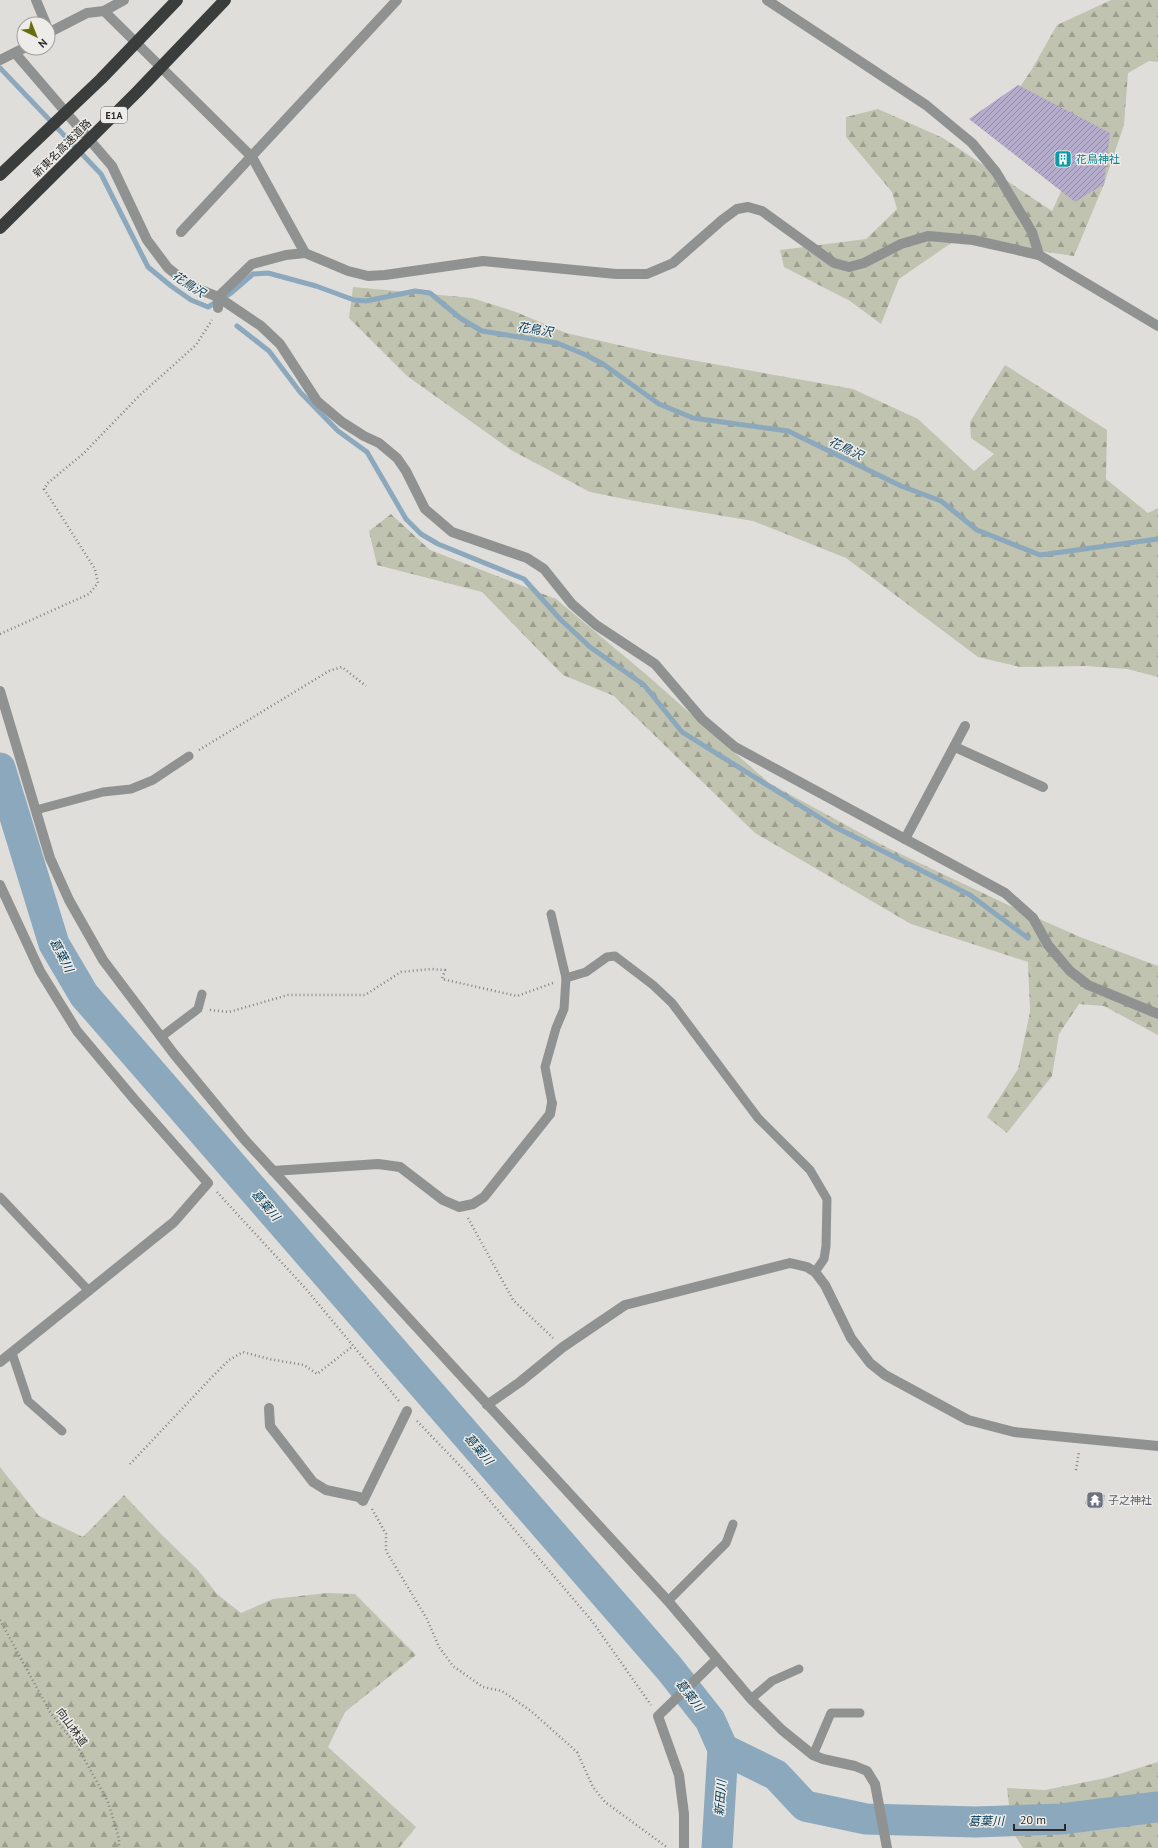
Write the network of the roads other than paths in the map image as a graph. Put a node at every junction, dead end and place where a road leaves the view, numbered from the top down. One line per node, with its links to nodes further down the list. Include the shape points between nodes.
1 (36, 0): 8 (street)
2 (124, 0): 7 (street)
3 (177, 0): 14 (highway, 新東名高速道路, via 101,79)
4 (225, 0): 15 (highway, 新東名高速道路 / E1A)
5 (397, 0): 13 (street)
6 (767, 0): 18 (street, via 926,105 972,143 996,172 1032,232)
7 (104, 11): 9 (street, via 87,13); 13 (street)
8 (42, 16)
9 (56, 27)
10 (16, 53): 12 (street)
11 (24, 56): 19 (street, via 112,166 147,240 168,268 191,286)
12 (2, 59)
13 (252, 158): 16 (street); 17 (street)
14 (0, 175)
15 (0, 228)
16 (181, 232)
17 (305, 253): 18 (street, via 348,271 368,276 483,261 616,274 647,274 673,263 722,220 737,210 748,207 762,211 834,263 849,267 864,263 901,244 928,236 973,240); 19 (street, via 252,264)
18 (1039, 255): 21 (street)
19 (218, 297): 20 (street); 28 (street, via 261,326 280,344 317,401 342,422 379,443 397,458 425,509 452,532 527,558 544,569 572,604 596,625 655,664 702,719 735,747)
20 (218, 308)
21 (1158, 326)
22 (0, 691): 27 (street)
23 (965, 726): 24 (street)
24 (955, 747): 26 (street); 28 (street)
25 (189, 756): 27 (lane, via 153,780 131,789 103,792)
26 (1043, 787)
27 (36, 810): 34 (street, via 50,858 69,900 103,960)
28 (905, 839): 33 (street, via 1006,893 1033,918 1048,945 1070,971 1088,985)
29 (0, 885): 39 (street, via 40,971 77,1031 208,1182 174,1222)
30 (551, 914): 31 (lane)
31 (566, 978): 35 (lane, via 564,1009 556,1028 546,1067); 38 (lane, via 586,972 606,957 615,956 672,1003 758,1118 810,1170 827,1199 824,1259)
32 (202, 994): 34 (lane, via 198,1009)
33 (1158, 1014)
34 (161, 1037): 36 (street)
35 (552, 1104): 36 (street, via 550,1114 484,1197 473,1204 459,1207 443,1200 400,1168 378,1164)
36 (273, 1171): 42 (street)
37 (0, 1197): 39 (lane)
38 (815, 1272): 42 (street, via 790,1263 625,1305 563,1346 520,1382); 46 (street, via 825,1285 851,1338 870,1363 885,1375 968,1420 1014,1432)
39 (89, 1291): 40 (street)
40 (12, 1353): 41 (street); 45 (lane, via 28,1401)
41 (0, 1362)
42 (486, 1405): 48 (street)
43 (269, 1408): 44 (street, via 270,1426 313,1482 326,1490 359,1497 363,1501)
44 (407, 1411)
45 (62, 1431)
46 (1158, 1446)
47 (733, 1524): 48 (lane, via 726,1543)
48 (668, 1601): 49 (street)
49 (713, 1663): 51 (street); 54 (street, via 660,1713 679,1775 684,1814)
50 (799, 1669): 51 (lane, via 772,1681)
51 (751, 1699): 53 (street, via 782,1730)
52 (860, 1713): 53 (lane, via 831,1713)
53 (813, 1755): 55 (street, via 867,1771 875,1784)
54 (684, 1848)
55 (887, 1848)

